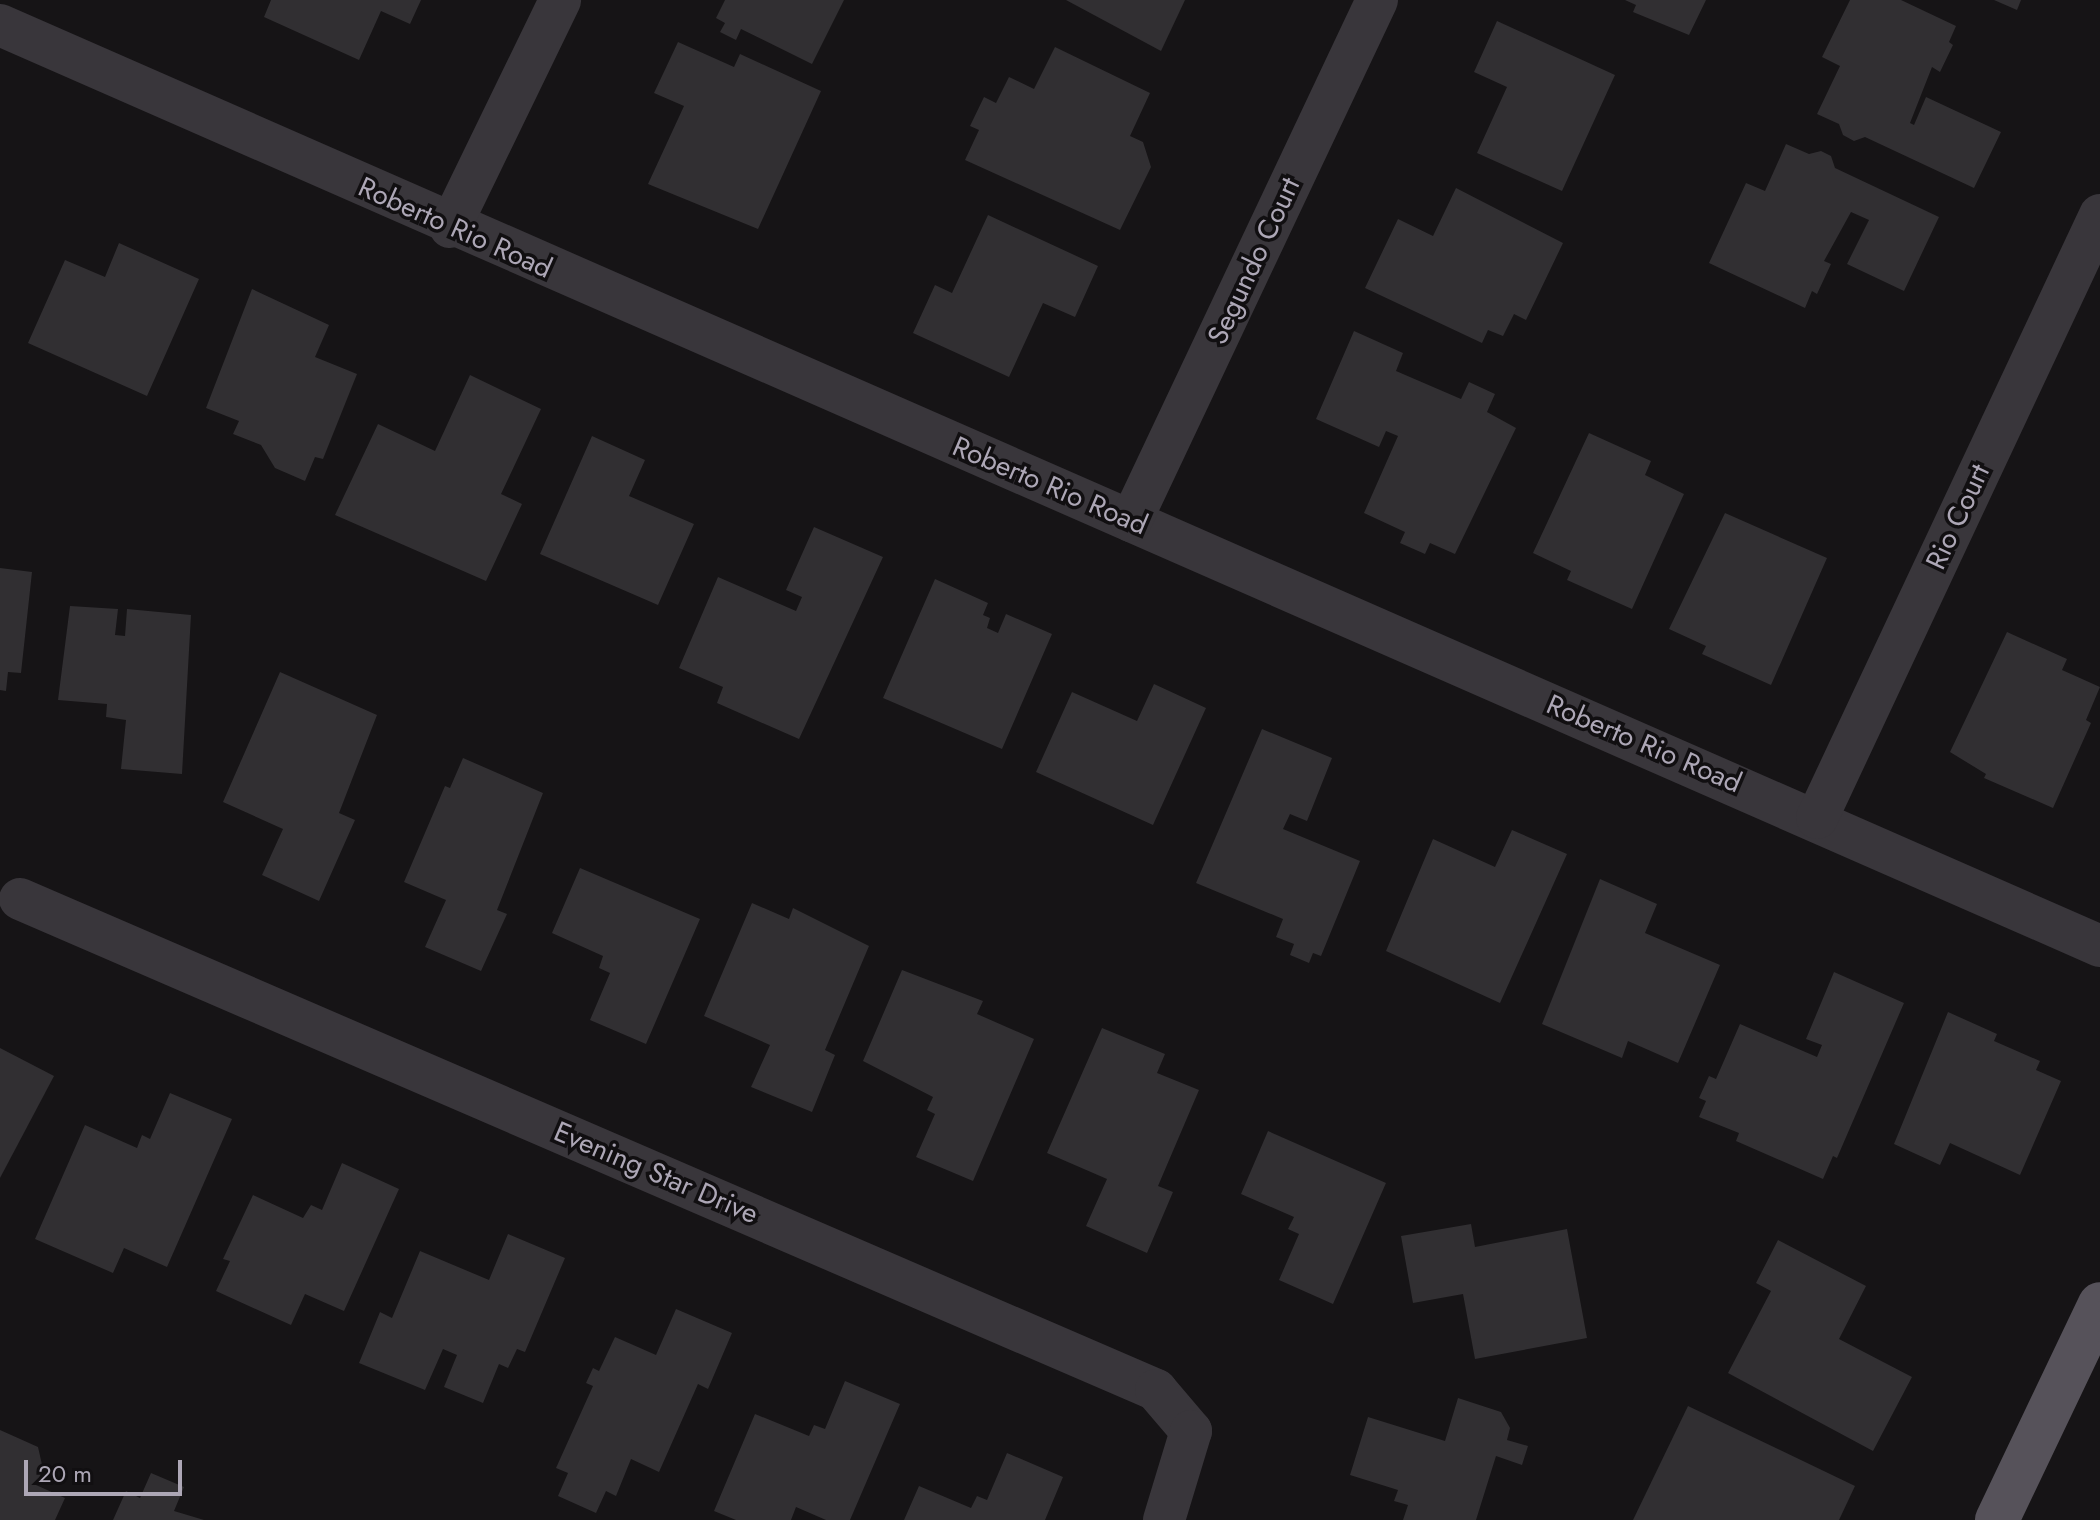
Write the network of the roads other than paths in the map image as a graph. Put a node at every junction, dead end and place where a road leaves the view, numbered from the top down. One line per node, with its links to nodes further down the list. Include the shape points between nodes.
1 (560, 0): 5 (street)
2 (1377, 0): 6 (street, Segundo Court)
3 (0, 25): 5 (street, Roberto Rio Road)
4 (2100, 215): 7 (street, Rio Court)
5 (450, 227): 6 (street, Roberto Rio Road)
6 (1131, 521): 7 (street, Roberto Rio Road)
7 (1817, 818): 9 (street, Roberto Rio Road)
8 (20, 899): 11 (street, Evening Star Drive, via 1156,1390 1191,1431)
9 (2100, 946)
10 (2100, 1304): 12 (main road)
11 (1164, 1520)
12 (1997, 1520)

